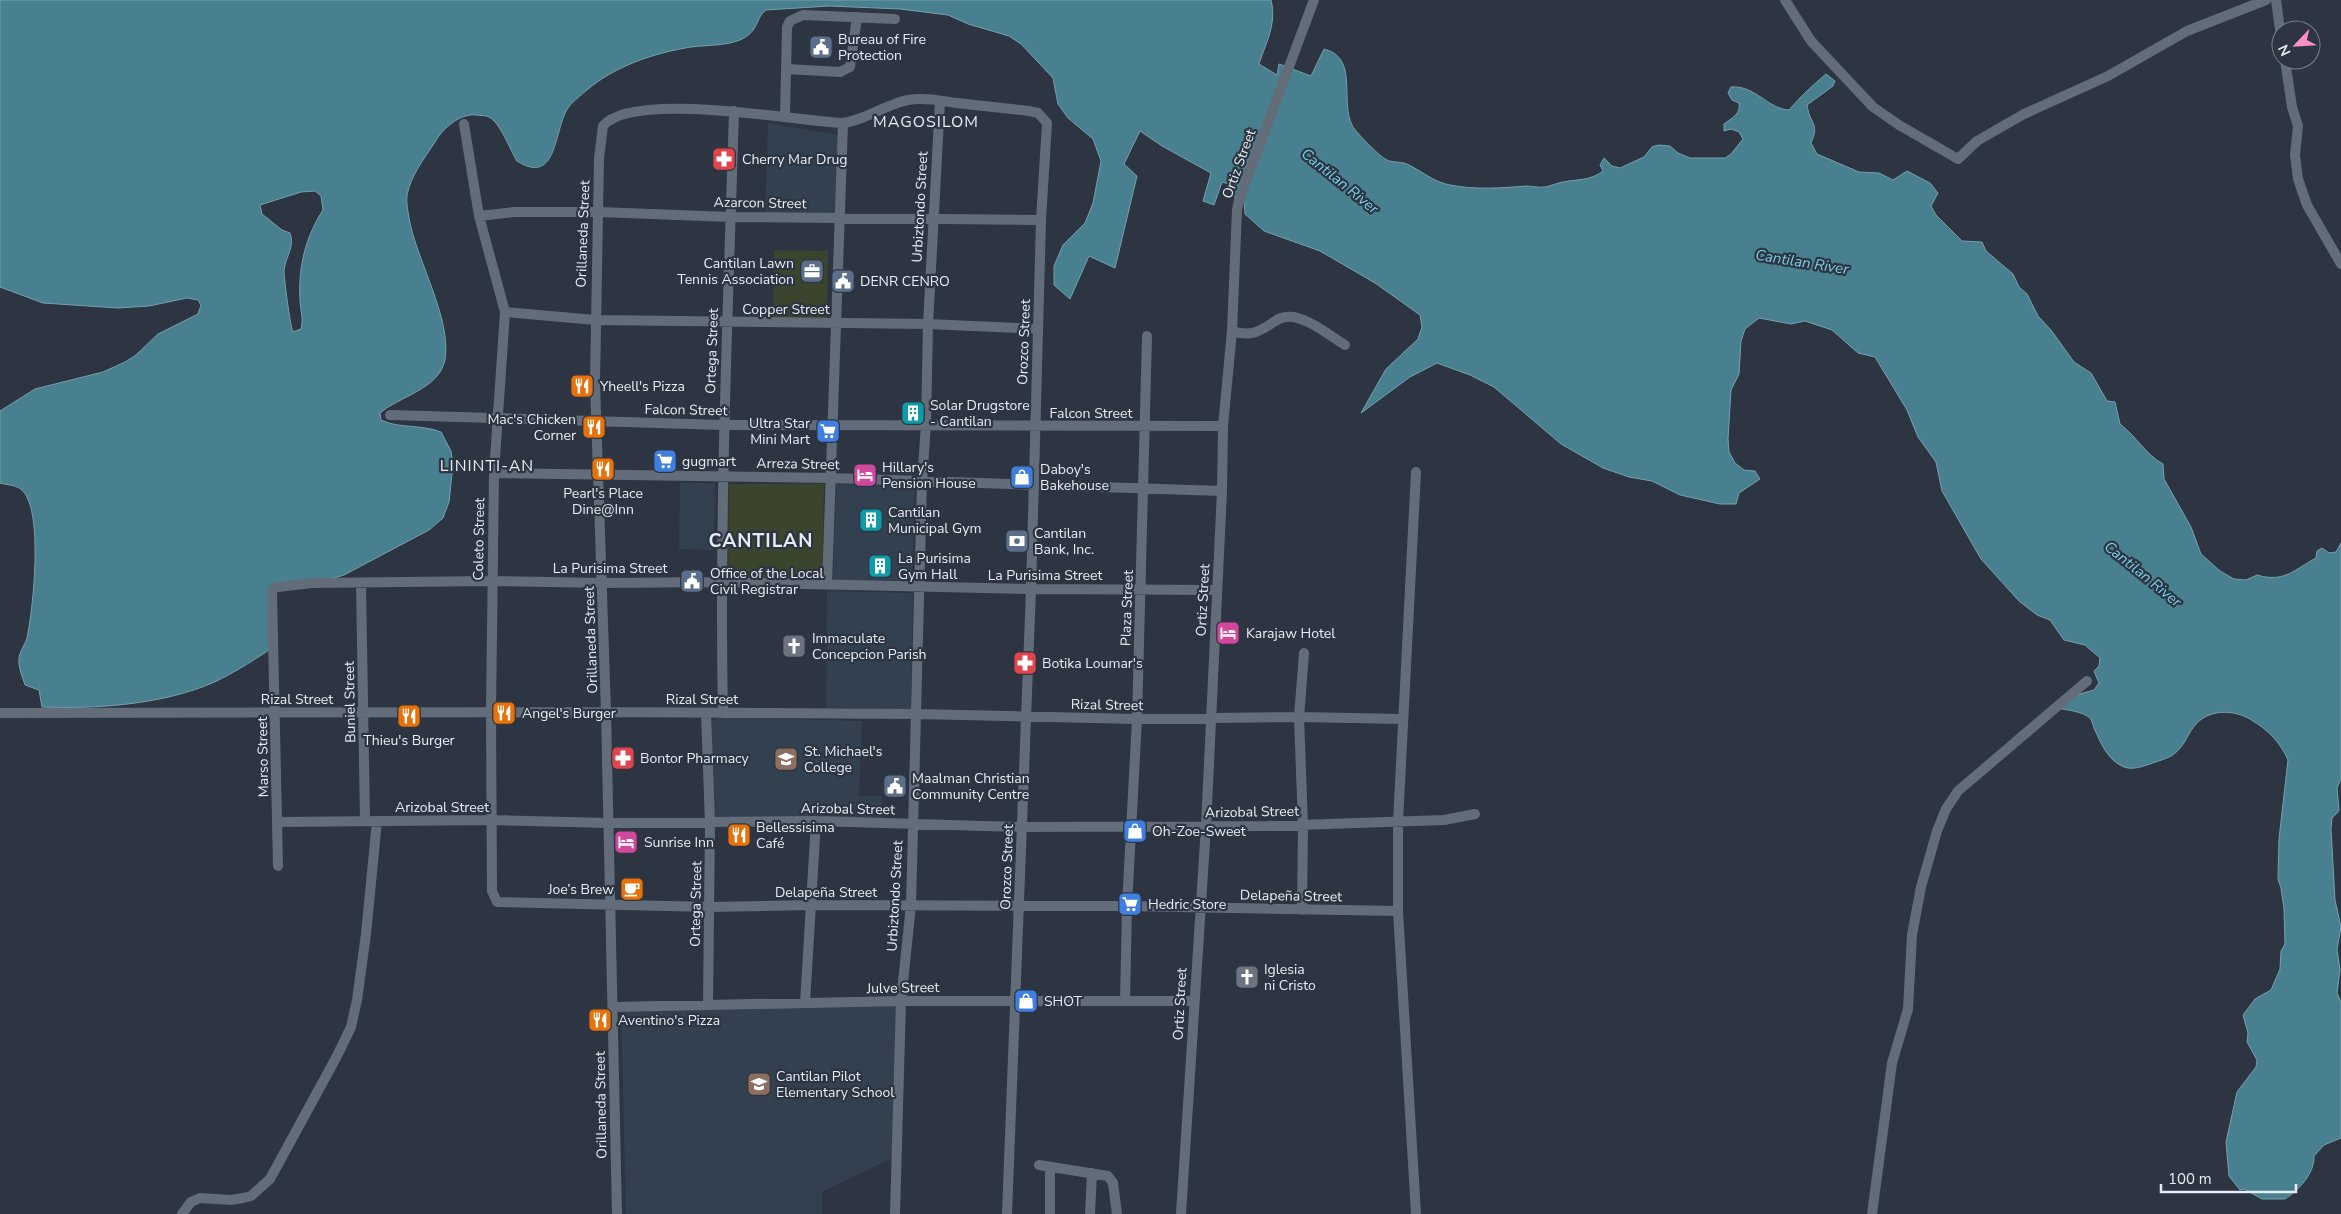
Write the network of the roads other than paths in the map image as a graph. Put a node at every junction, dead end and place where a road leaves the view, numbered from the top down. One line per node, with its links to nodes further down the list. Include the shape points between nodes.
1 (1314, 0): 28 (street, Ortiz Street, via 1239,200)
2 (1785, 0): 3 (street, via 1811,41 1874,107 1958,158 1977,141 2024,114 2108,76 2187,31)
3 (2266, 0)
4 (2276, 0): 7 (street)
5 (857, 17): 6 (street); 8 (street, via 851,64 845,70); 8 (street, via 803,15 790,20)
6 (895, 18)
7 (2279, 20)
8 (786, 70): 12 (street)
9 (2286, 70): 21 (street, via 2298,126 2295,155 2298,179 2308,206)
10 (940, 101): 13 (street, Orozco Street, via 902,101); 19 (street, Urbiztondo Street); 20 (street, Orozco Street, via 1029,111 1043,118 1047,123)
11 (734, 111): 12 (street); 15 (street, Orillaneda Street, via 658,110 612,118 603,126 599,158); 17 (street, Ortega Street)
12 (785, 116): 13 (street)
13 (843, 123): 18 (street)
14 (464, 124): 16 (street, Coleto Street)
15 (599, 212): 16 (street, Azarcon Street, via 514,212); 17 (street, Azarcon Street); 23 (street, Orillaneda Street)
16 (479, 216): 22 (street, Coleto Street)
17 (730, 217): 18 (street, Azarcon Street); 24 (street, Ortega Street)
18 (839, 218): 19 (street, Azarcon Street); 25 (street)
19 (933, 218): 20 (street, Azarcon Street); 26 (street, Urbiztondo Street)
20 (1041, 220): 27 (street, Orozco Street)
21 (2341, 264)
22 (504, 312): 23 (street, Copper Street); 32 (street, Coleto Street)
23 (595, 320): 24 (street, Copper Street); 33 (street, Orillaneda Street)
24 (727, 322): 25 (street, Copper Street); 35 (street, Ortega Street)
25 (837, 322): 26 (street, Copper Street); 36 (street)
26 (928, 324): 27 (street, Copper Street); 34 (street, Urbiztondo Street)
27 (1038, 329): 39 (street, Orozco Street)
28 (1232, 331): 30 (street, via 1249,334 1266,329 1283,317 1293,317); 38 (street, Ortiz Street)
29 (1147, 336): 37 (street, Plaza Street)
30 (1345, 346)
31 (390, 415): 32 (street, Falcon Street)
32 (498, 419): 33 (street, Falcon Street); 41 (street, Coleto Street)
33 (597, 422): 35 (street, Falcon Street); 42 (street, Orillaneda Street)
34 (926, 424): 36 (street, Falcon Street); 39 (street, Falcon Street); 45 (street, Urbiztondo Street)
35 (724, 425): 36 (street, Falcon Street); 43 (street, Ortega Street)
36 (831, 426): 44 (street)
37 (1146, 426): 38 (street, Falcon Street); 39 (street, Falcon Street); 47 (street, Plaza Street)
38 (1223, 426): 48 (street, Ortiz Street)
39 (1035, 427): 46 (street, Orozco Street)
40 (1416, 472): 73 (street)
41 (494, 473): 42 (street, Arreza Street); 49 (street, Coleto Street)
42 (598, 473): 43 (street, Arreza Street); 52 (street, Orillaneda Street)
43 (722, 477): 44 (street, Arreza Street); 50 (street, Ortega Street)
44 (830, 478): 45 (street, Arreza Street); 53 (street)
45 (922, 482): 46 (street, Arreza Street); 54 (street, Urbiztondo Street)
46 (1034, 485): 47 (street, Arreza Street); 57 (street, Orozco Street)
47 (1144, 487): 48 (street, Arreza Street); 56 (street, Plaza Street)
48 (1222, 491): 58 (street, Ortiz Street)
49 (492, 580): 51 (street, La Purisima Street); 52 (street, La Purisima Street); 62 (street, Coleto Street)
50 (721, 582): 52 (street, La Purisima Street); 53 (street, La Purisima Street); 67 (street, Ortega Street)
51 (361, 583): 55 (street, La Purisima Street, via 294,584); 61 (street, Buniel Street)
52 (603, 583): 63 (street, Orillaneda Street)
53 (827, 585): 54 (street, La Purisima Street)
54 (919, 587): 57 (street, La Purisima Street); 68 (street, Urbiztondo Street)
55 (274, 588): 65 (street, Marso Street)
56 (1141, 588): 57 (street, La Purisima Street); 58 (street, La Purisima Street); 71 (street, Plaza Street)
57 (1031, 589): 69 (street, Orozco Street)
58 (1217, 590): 72 (street, Ortiz Street)
59 (1304, 653): 70 (street)
60 (2087, 681): 118 (street, via 1958,791 1946,809 1928,857 1912,935 1908,1009 1892,1062)
61 (364, 712): 62 (street, Rizal Street); 65 (street, Rizal Street); 76 (street, Buniel Street)
62 (491, 712): 63 (street, Rizal Street); 75 (street, Coleto Street)
63 (606, 712): 66 (street, Rizal Street); 81 (street, Orillaneda Street)
64 (0, 713): 65 (street, Rizal Street)
65 (276, 713): 79 (street, Marso Street)
66 (706, 713): 67 (street, Rizal Street); 82 (street, Ortega Street)
67 (723, 713): 68 (street, Rizal Street)
68 (917, 714): 69 (street, Rizal Street); 83 (street, Urbiztondo Street)
69 (1026, 717): 71 (street, Rizal Street); 87 (street, Orozco Street)
70 (1299, 717): 72 (street, Rizal Street); 73 (street, Rizal Street); 85 (street)
71 (1137, 719): 72 (street, Rizal Street); 84 (street, Plaza Street)
72 (1210, 719): 86 (street, Ortiz Street)
73 (1403, 719): 80 (street)
74 (1475, 814): 80 (street, Arizobal Street, via 1444,820)
75 (493, 820): 77 (street, Arizobal Street); 81 (street, Arizobal Street); 89 (street, Coleto Street, via 492,891)
76 (366, 821): 77 (street, Arizobal Street); 79 (street, Arizobal Street)
77 (377, 821): 109 (street, via 366,934 352,1027 270,1179 251,1196 200,1198 191,1202)
78 (816, 821): 82 (street, Arizobal Street); 83 (street, Arizobal Street); 91 (street)
79 (278, 822): 88 (street, Marso Street)
80 (1398, 822): 85 (street, Arizobal Street); 98 (street)
81 (608, 823): 82 (street, Arizobal Street); 90 (street, Orillaneda Street)
82 (710, 823): 95 (street, Ortega Street)
83 (912, 824): 87 (street, Arizobal Street); 92 (street, Urbiztondo Street)
84 (1133, 825): 86 (street, Arizobal Street); 87 (street, Arizobal Street); 94 (street, Plaza Street)
85 (1303, 825): 86 (street, Arizobal Street); 97 (street)
86 (1206, 826): 96 (street, Ortiz Street)
87 (1022, 827): 93 (street, Orozco Street)
88 (278, 866)
89 (495, 900): 90 (street, Delapeña Street, via 504,903)
90 (610, 905): 95 (street, Delapeña Street); 105 (street, Orillaneda Street)
91 (812, 905): 92 (street, Delapeña Street); 95 (street, Delapeña Street); 103 (street)
92 (911, 905): 93 (street, Delapeña Street); 99 (street, Urbiztondo Street)
93 (1020, 906): 94 (street, Delapeña Street); 102 (street, Orozco Street)
94 (1127, 906): 96 (street, Delapeña Street); 100 (street, Plaza Street)
95 (710, 907): 104 (street, Ortega Street)
96 (1199, 909): 97 (street, Delapeña Street); 101 (street, Ortiz Street)
97 (1302, 910): 98 (street, Delapeña Street)
98 (1398, 911): 117 (street)
99 (901, 1001): 102 (street, Julve Street); 103 (street, Julve Street); 111 (street, Urbiztondo Street)
100 (1125, 1001): 101 (street, Julve Street); 102 (street, Julve Street)
101 (1193, 1001): 116 (street, Ortiz Street)
102 (1016, 1002): 112 (street, Orozco Street)
103 (806, 1003): 104 (street, Julve Street)
104 (708, 1005): 105 (street, Julve Street)
105 (613, 1007): 110 (street, Orillaneda Street)
106 (1039, 1165): 107 (street)
107 (1050, 1166): 108 (street); 113 (street)
108 (1092, 1173): 114 (street); 115 (street, via 1106,1175 1112,1180)
109 (182, 1214)
110 (617, 1214)
111 (895, 1214)
112 (1007, 1214)
113 (1050, 1214)
114 (1090, 1214)
115 (1118, 1214)
116 (1182, 1214)
117 (1416, 1214)
118 (1872, 1214)

